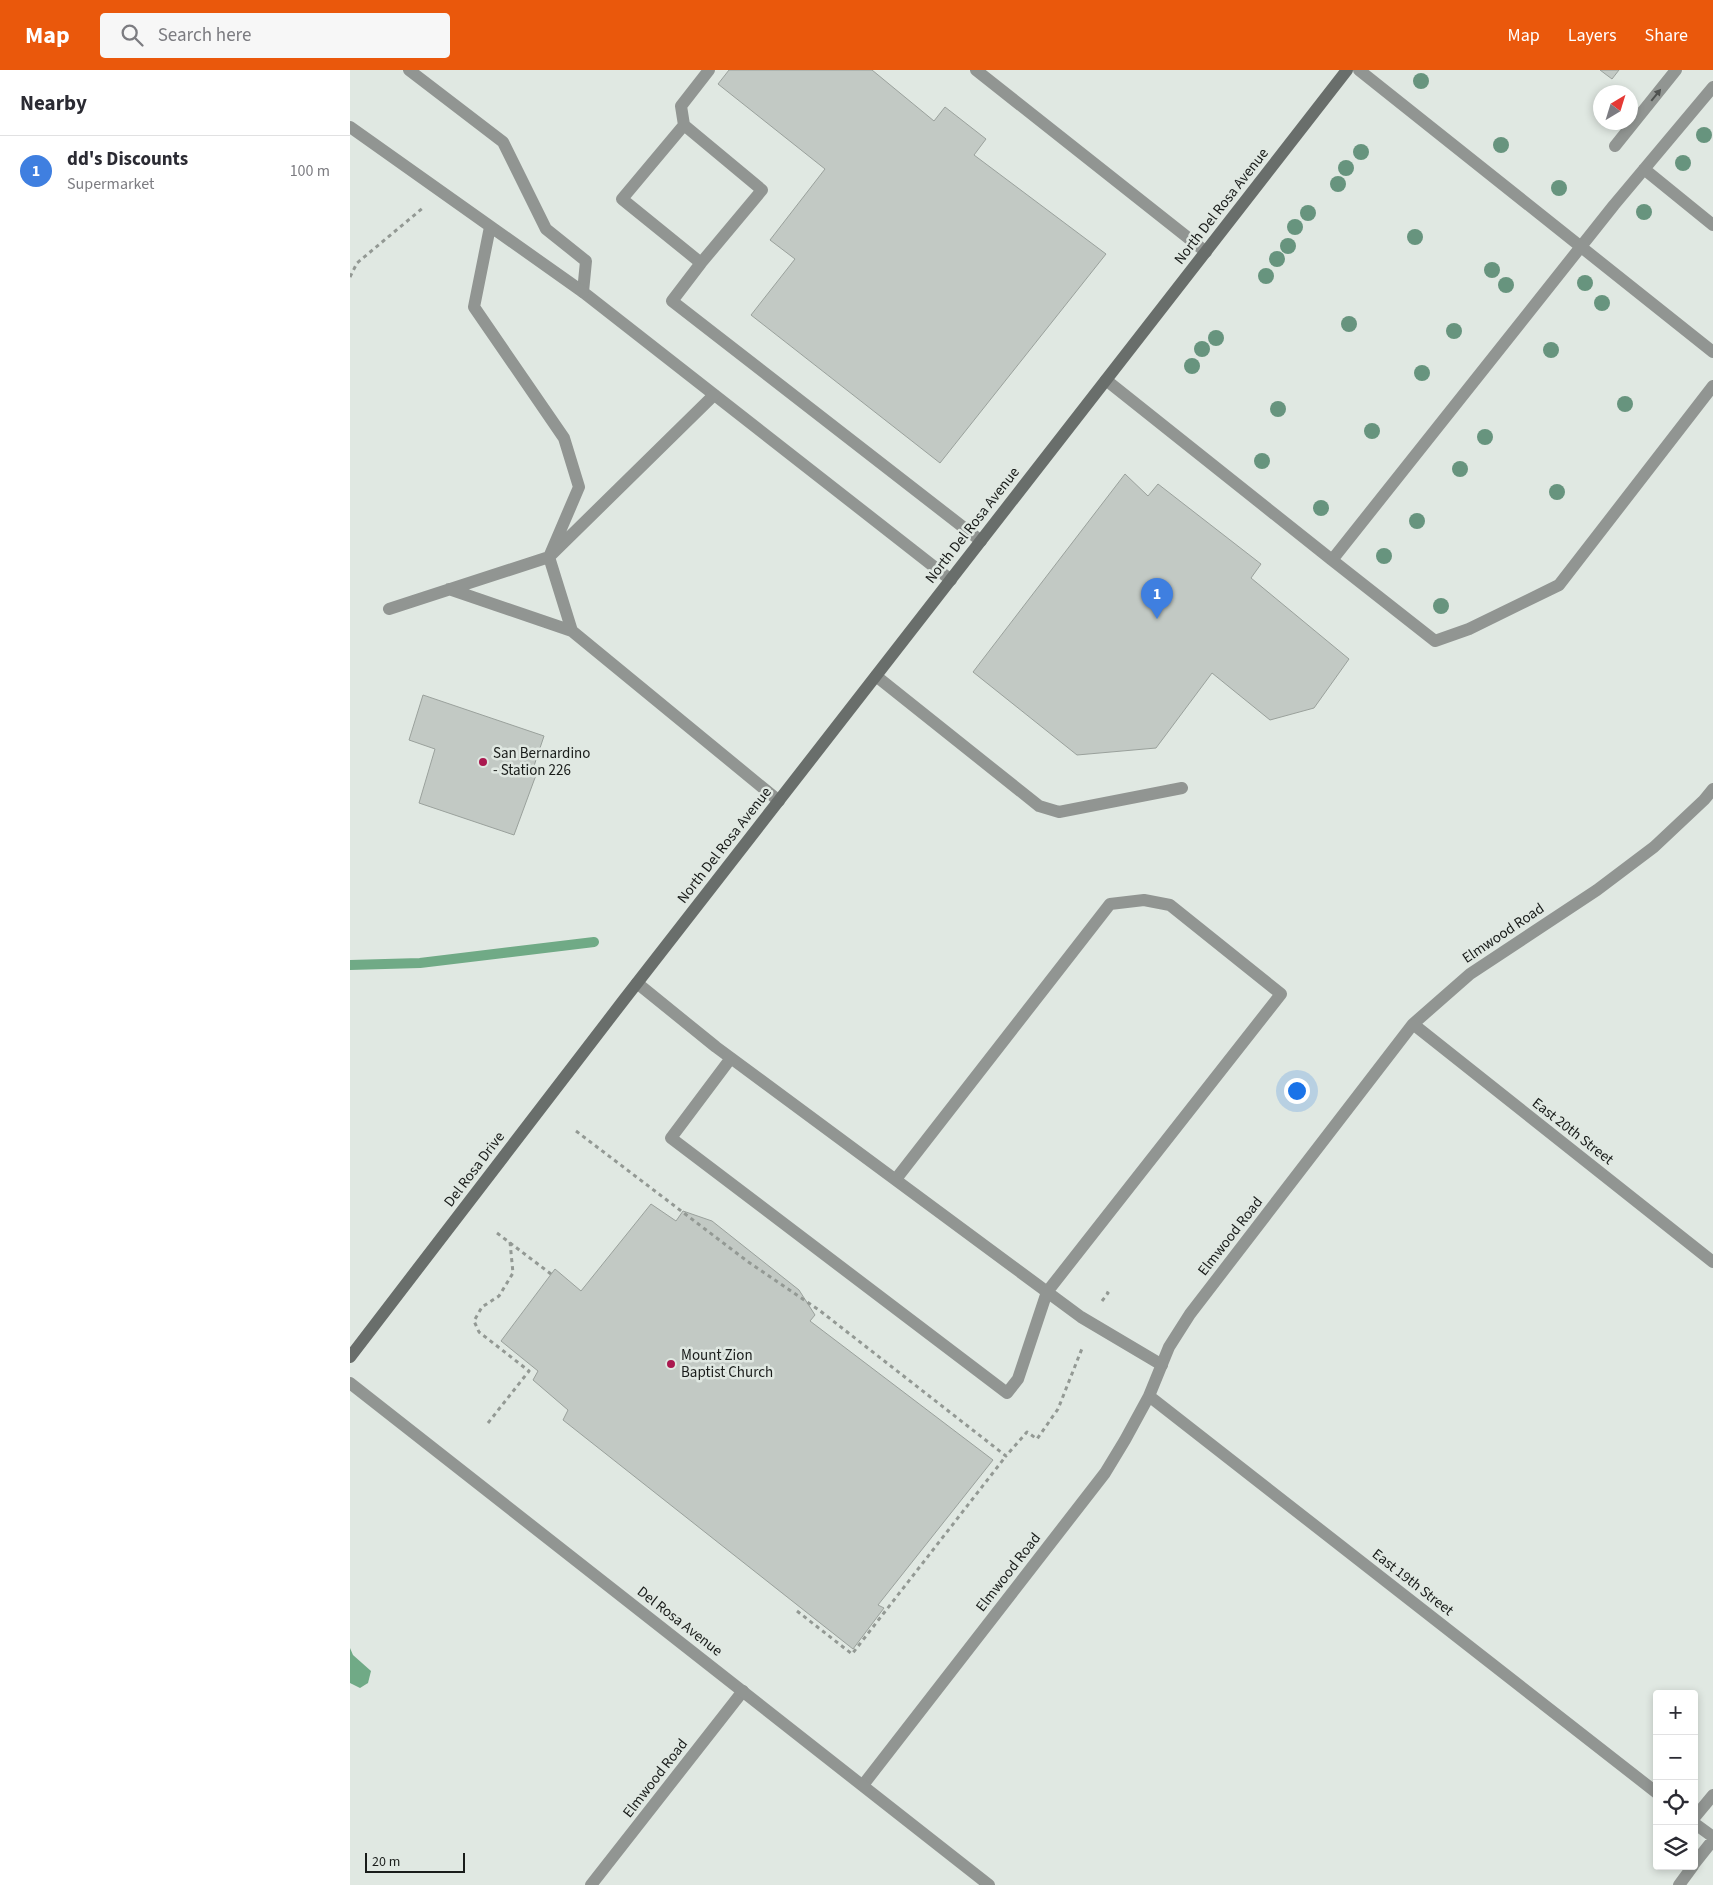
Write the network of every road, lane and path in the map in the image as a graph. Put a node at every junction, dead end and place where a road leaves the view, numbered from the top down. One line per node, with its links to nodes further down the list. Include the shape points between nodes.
1 (409, 70): 20 (street, via 503,142 546,229 586,261)
2 (708, 70): 9 (street, via 681,106)
3 (976, 70): 17 (street)
4 (1347, 70): 17 (main road, North Del Rosa Avenue)
5 (1359, 70): 16 (street)
6 (1676, 70): 11 (street, one-way to 6)
7 (1713, 87): 8 (street)
8 (1708, 101): 12 (street)
9 (684, 125): 18 (street, via 762,190); 18 (street, via 622,199)
10 (350, 127): 13 (street)
11 (1615, 146)
12 (1644, 169): 14 (street); 16 (street)
13 (442, 192): 15 (street); 19 (path, via 357,263)
14 (1713, 225)
15 (490, 226): 20 (street); 26 (street, via 474,307 564,438 579,487)
16 (1581, 246): 21 (street); 27 (street)
17 (1206, 252): 22 (main road, North Del Rosa Avenue)
18 (701, 263): 25 (street, via 672,301)
19 (350, 277)
20 (583, 292): 24 (street)
21 (1713, 352)
22 (1106, 380): 25 (main road, North Del Rosa Avenue); 27 (street)
23 (1713, 386): 27 (street, via 1558,585 1468,629 1435,641)
24 (714, 395): 26 (street); 28 (street)
25 (981, 541): 28 (main road, North Del Rosa Avenue)
26 (549, 557): 29 (street); 31 (street)
27 (1332, 560)
28 (951, 580): 32 (main road, North Del Rosa Avenue)
29 (449, 590): 30 (street); 31 (street)
30 (389, 609)
31 (572, 632): 35 (street)
32 (876, 676): 33 (street, via 1039,806 1059,812); 35 (main road, North Del Rosa Avenue)
33 (1182, 788)
34 (1713, 789): 38 (street, Elmwood Road, via 1654,848 1470,974)
35 (779, 800): 36 (main road, North Del Rosa Avenue)
36 (637, 983): 37 (main road, North Del Rosa Avenue); 39 (street)
37 (623, 1001): 46 (main road, Del Rosa Drive)
38 (1413, 1024): 43 (street, East 20th Street); 47 (street, Elmwood Road, via 1190,1314 1169,1347)
39 (731, 1058): 40 (street); 45 (street, via 672,1138 1007,1393 1018,1379)
40 (896, 1180): 45 (street); 45 (street, via 1110,904 1144,900 1170,905 1281,994)
41 (497, 1233): 42 (path)
42 (510, 1242): 44 (path); 50 (path, via 513,1273 498,1296 482,1307 474,1321 479,1332 529,1371)
43 (1713, 1262)
44 (552, 1274)
45 (1047, 1292): 47 (street)
46 (350, 1357)
47 (1162, 1365): 49 (street, Elmwood Road)
48 (350, 1383): 53 (street, Del Rosa Avenue)
49 (1149, 1396): 54 (street, Elmwood Road, via 1105,1473); 55 (street, East 19th Street)
50 (488, 1422)
51 (1006, 1456): 52 (path, via 852,1654)
52 (797, 1611)
53 (743, 1691): 54 (street, Del Rosa Avenue); 62 (street, Elmwood Road)
54 (863, 1785): 63 (street, Del Rosa Avenue)
55 (1653, 1790)
56 (1713, 1795): 57 (street)
57 (1698, 1813)
58 (1696, 1825): 59 (street)
59 (1713, 1839): 60 (street)
60 (1698, 1860)
61 (1690, 1870): 64 (street)
62 (592, 1885)
63 (989, 1885)
64 (1679, 1885)

